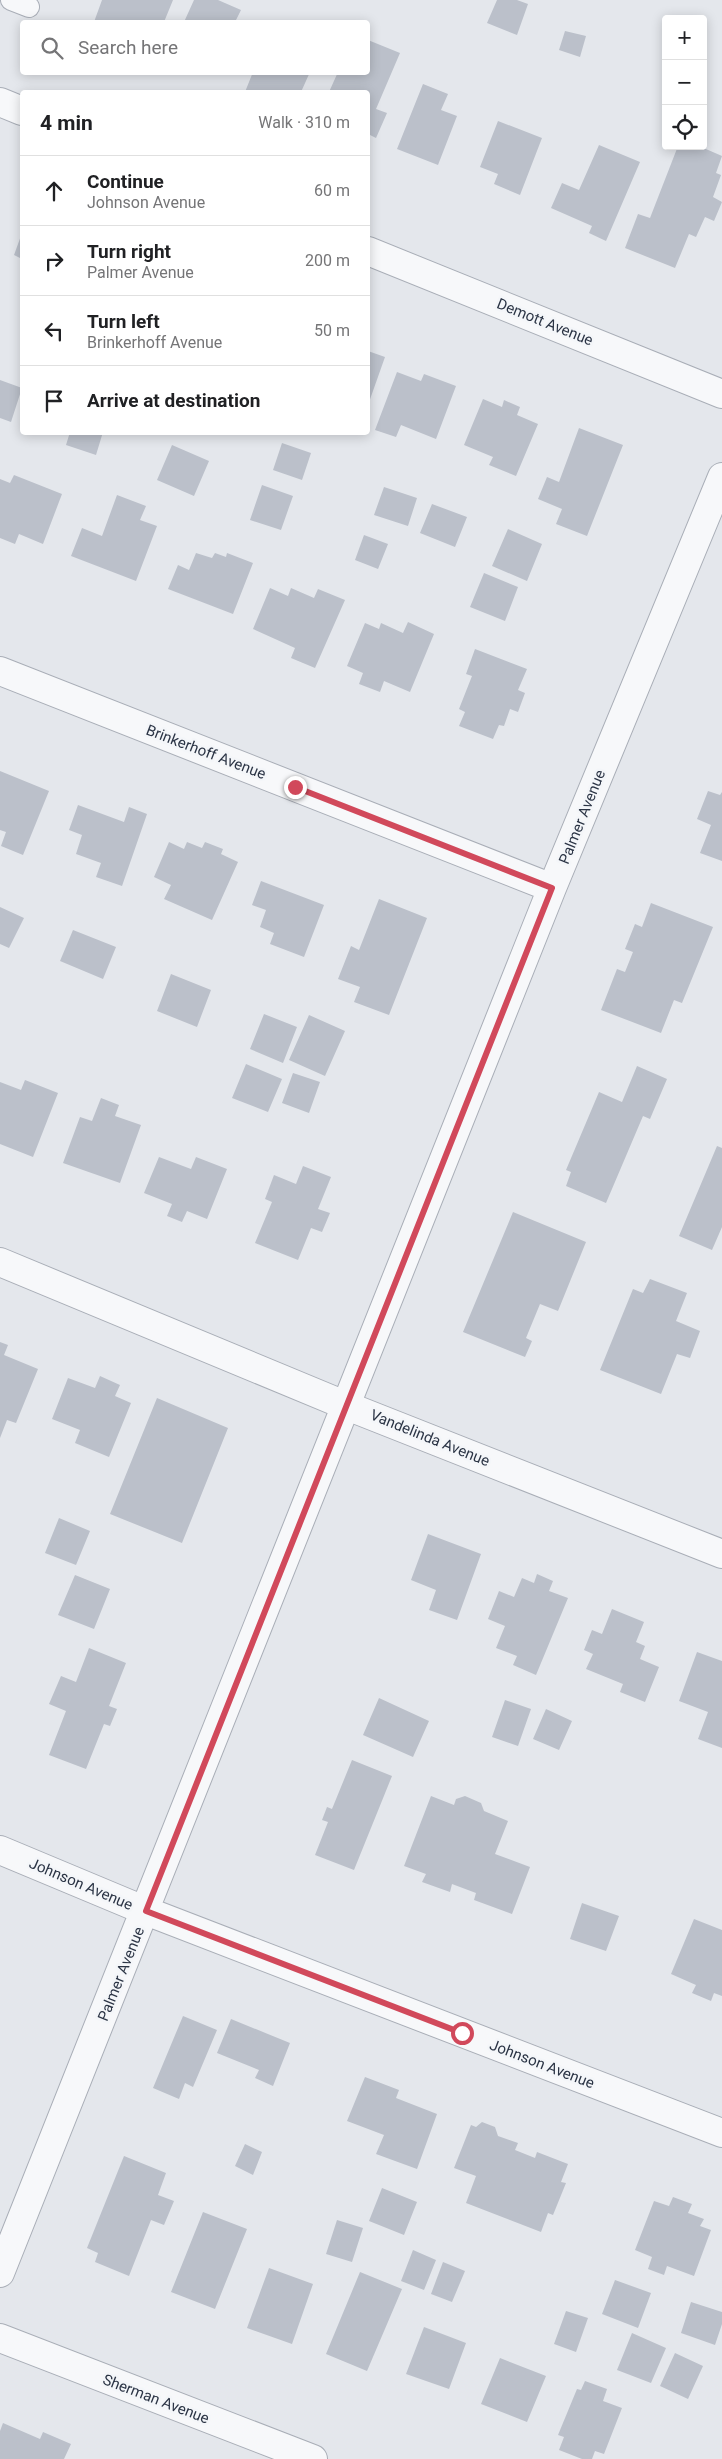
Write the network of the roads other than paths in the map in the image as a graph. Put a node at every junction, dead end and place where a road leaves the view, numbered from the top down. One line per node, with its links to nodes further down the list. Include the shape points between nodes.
1 (0, 102): 2 (street)
2 (20, 110)
3 (370, 252): 4 (street, Demott Avenue)
4 (722, 394)
5 (722, 477): 7 (street, Palmer Avenue)
6 (0, 671): 7 (street, Brinkerhoff Avenue)
7 (552, 888): 9 (street, Palmer Avenue)
8 (0, 1262): 9 (street, Vandelinda Avenue)
9 (347, 1406): 10 (street, Vandelinda Avenue); 12 (street, Palmer Avenue)
10 (722, 1554)
11 (0, 1850): 12 (street, Johnson Avenue)
12 (146, 1911): 13 (street, Johnson Avenue); 14 (street, Palmer Avenue)
13 (722, 2133)
14 (0, 2274)
15 (0, 2338): 16 (street, Sherman Avenue)
16 (313, 2459)

